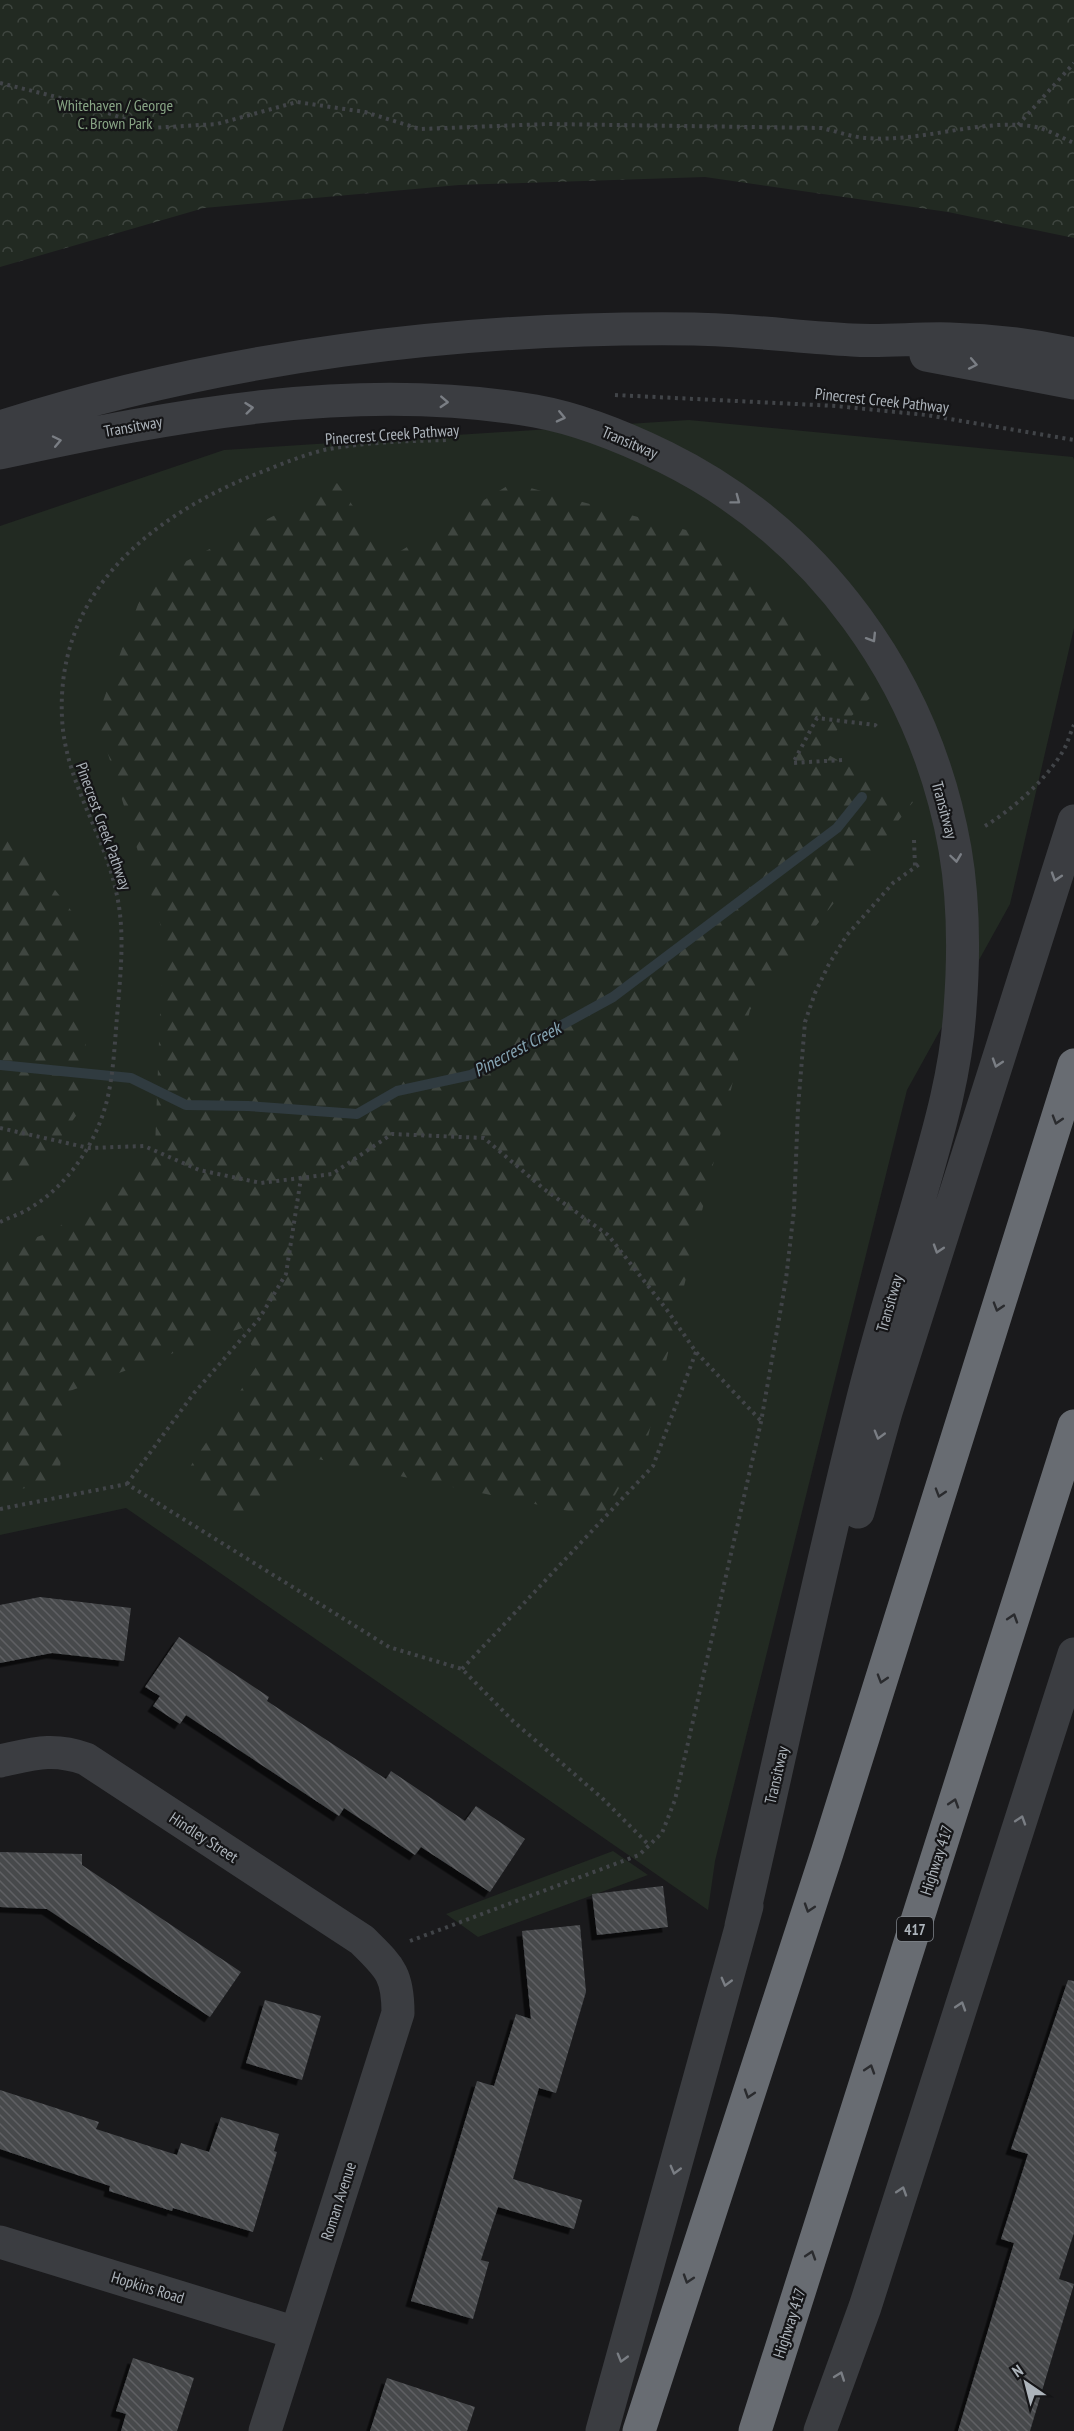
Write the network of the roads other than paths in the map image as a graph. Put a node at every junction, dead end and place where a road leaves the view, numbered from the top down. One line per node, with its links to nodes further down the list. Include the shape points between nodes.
1 (854, 340): 2 (street, Transitway, via 949,339 1029,345); 3 (street, Transitway, one-way to 3); 4 (street, Transitway, via 695,329 507,334 401,344 290,358 180,379)
2 (1074, 354)
3 (1074, 383)
4 (0, 427)
5 (0, 453): 11 (street, Transitway, one-way to 11, via 174,418 349,400 503,406 571,419 693,471 731,496 804,555 869,632 895,675 930,759 954,844 962,985 958,1035 948,1092 860,1410)
6 (1074, 821): 11 (street, one-way to 11, via 886,1412)
7 (1074, 1065): 17 (highway, one-way to 17, via 827,1853)
8 (1074, 1426): 18 (highway, Highway 417 / 417, one-way to 8)
9 (1074, 1654): 19 (street, one-way to 9, via 865,2307)
10 (0, 1761): 12 (street, Hindley Street, via 47,1752 66,1752 86,1759 362,1940)
11 (741, 1926): 16 (street, one-way to 16)
12 (383, 1962): 14 (street, Roman Avenue, via 398,1988 398,2013)
13 (0, 2242): 14 (street, Hopkins Road)
14 (296, 2333): 15 (street, Roman Avenue)
15 (265, 2431)
16 (602, 2431)
17 (639, 2431)
18 (755, 2431)
19 (820, 2431)

